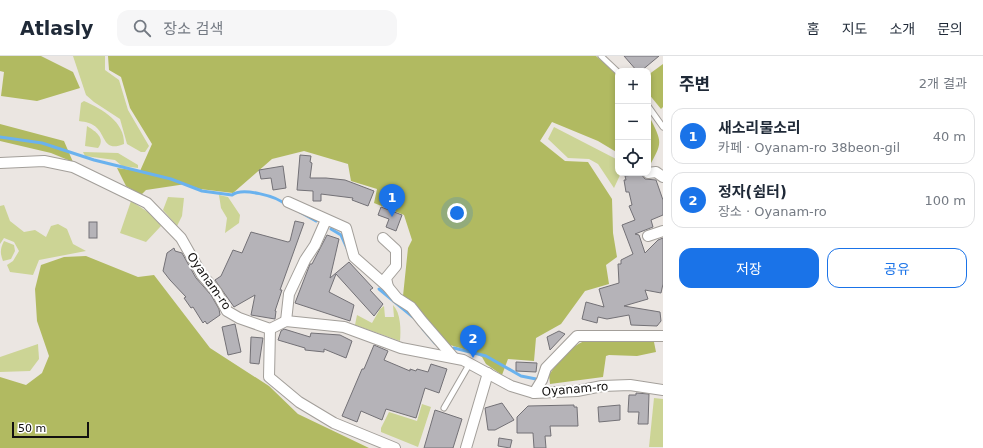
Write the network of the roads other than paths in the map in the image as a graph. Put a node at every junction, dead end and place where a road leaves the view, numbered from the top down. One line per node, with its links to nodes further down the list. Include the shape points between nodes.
1 (601, 56): 2 (lane)
2 (615, 69)
3 (651, 110): 4 (lane)
4 (663, 127)
5 (0, 163): 15 (street, Oyanam-ro, via 44,161 73,167 147,203 181,238 227,311)
6 (651, 173): 7 (street, via 656,172)
7 (663, 177)
8 (288, 202): 9 (street)
9 (326, 220): 13 (street, via 346,228 354,257); 14 (street, via 289,294)
10 (663, 231): 11 (street)
11 (648, 236)
12 (383, 238): 13 (street, via 396,250 396,266 386,278)
13 (388, 287): 17 (street, via 396,298 411,307)
14 (286, 321): 15 (street); 17 (street, Oyanam-ro, via 344,327 401,348)
15 (270, 329): 23 (street, via 269,378 299,402 334,423)
16 (663, 336): 21 (street, via 577,336 546,368)
17 (454, 358): 18 (street, Oyanam-ro)
18 (470, 363): 19 (street, Oyanam-ro); 22 (lane)
19 (488, 373): 21 (street, Oyanam-ro, via 511,386); 24 (street)
20 (663, 390): 21 (street, Oyanam-ro, via 630,385)
21 (534, 393)
22 (444, 408)
23 (395, 448)
24 (466, 448)

